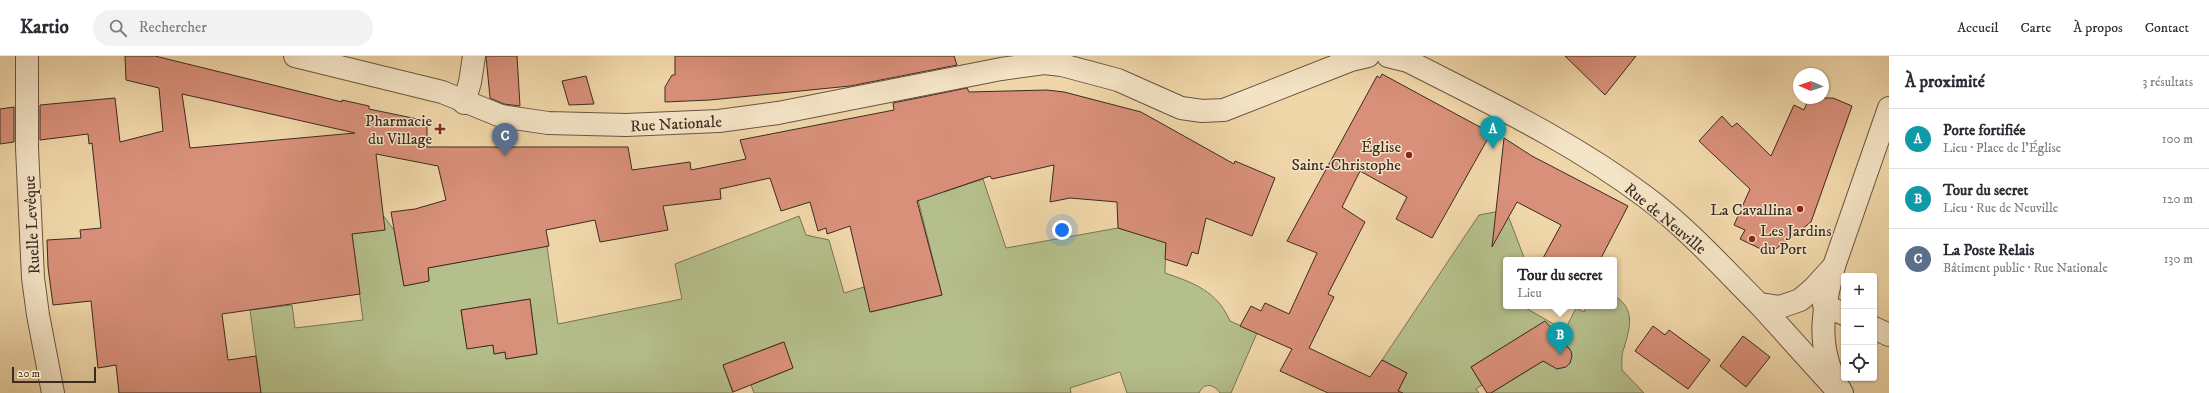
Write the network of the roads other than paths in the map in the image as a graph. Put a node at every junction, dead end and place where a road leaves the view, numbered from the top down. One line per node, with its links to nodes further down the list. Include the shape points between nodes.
1 (27, 56): 15 (street, Ruelle Levêque, via 27,148 33,278)
2 (295, 56): 7 (street, Rue Nationale, via 442,92)
3 (474, 56): 7 (street)
4 (1368, 56): 6 (street, Rue Nationale, via 1224,110 1202,111 1181,108 1133,86)
5 (1388, 56): 10 (street, Rue de Neuville, via 1408,61 1564,142 1630,185 1669,216)
6 (1063, 60): 7 (street, Rue Nationale, via 778,113 682,124 548,123 501,116)
7 (464, 103)
8 (1889, 108): 9 (street, Rue de Neuville)
9 (1834, 266): 10 (street, via 1800,300 1780,307); 11 (street, Rue de Neuville)
10 (1759, 304): 16 (street, Rue de Neuville, via 1814,367)
11 (1824, 305): 12 (street); 16 (street, Rue de Neuville, via 1823,328 1828,360)
12 (1841, 313)
13 (1877, 329): 14 (street)
14 (1889, 335)
15 (53, 393)
16 (1841, 393)

